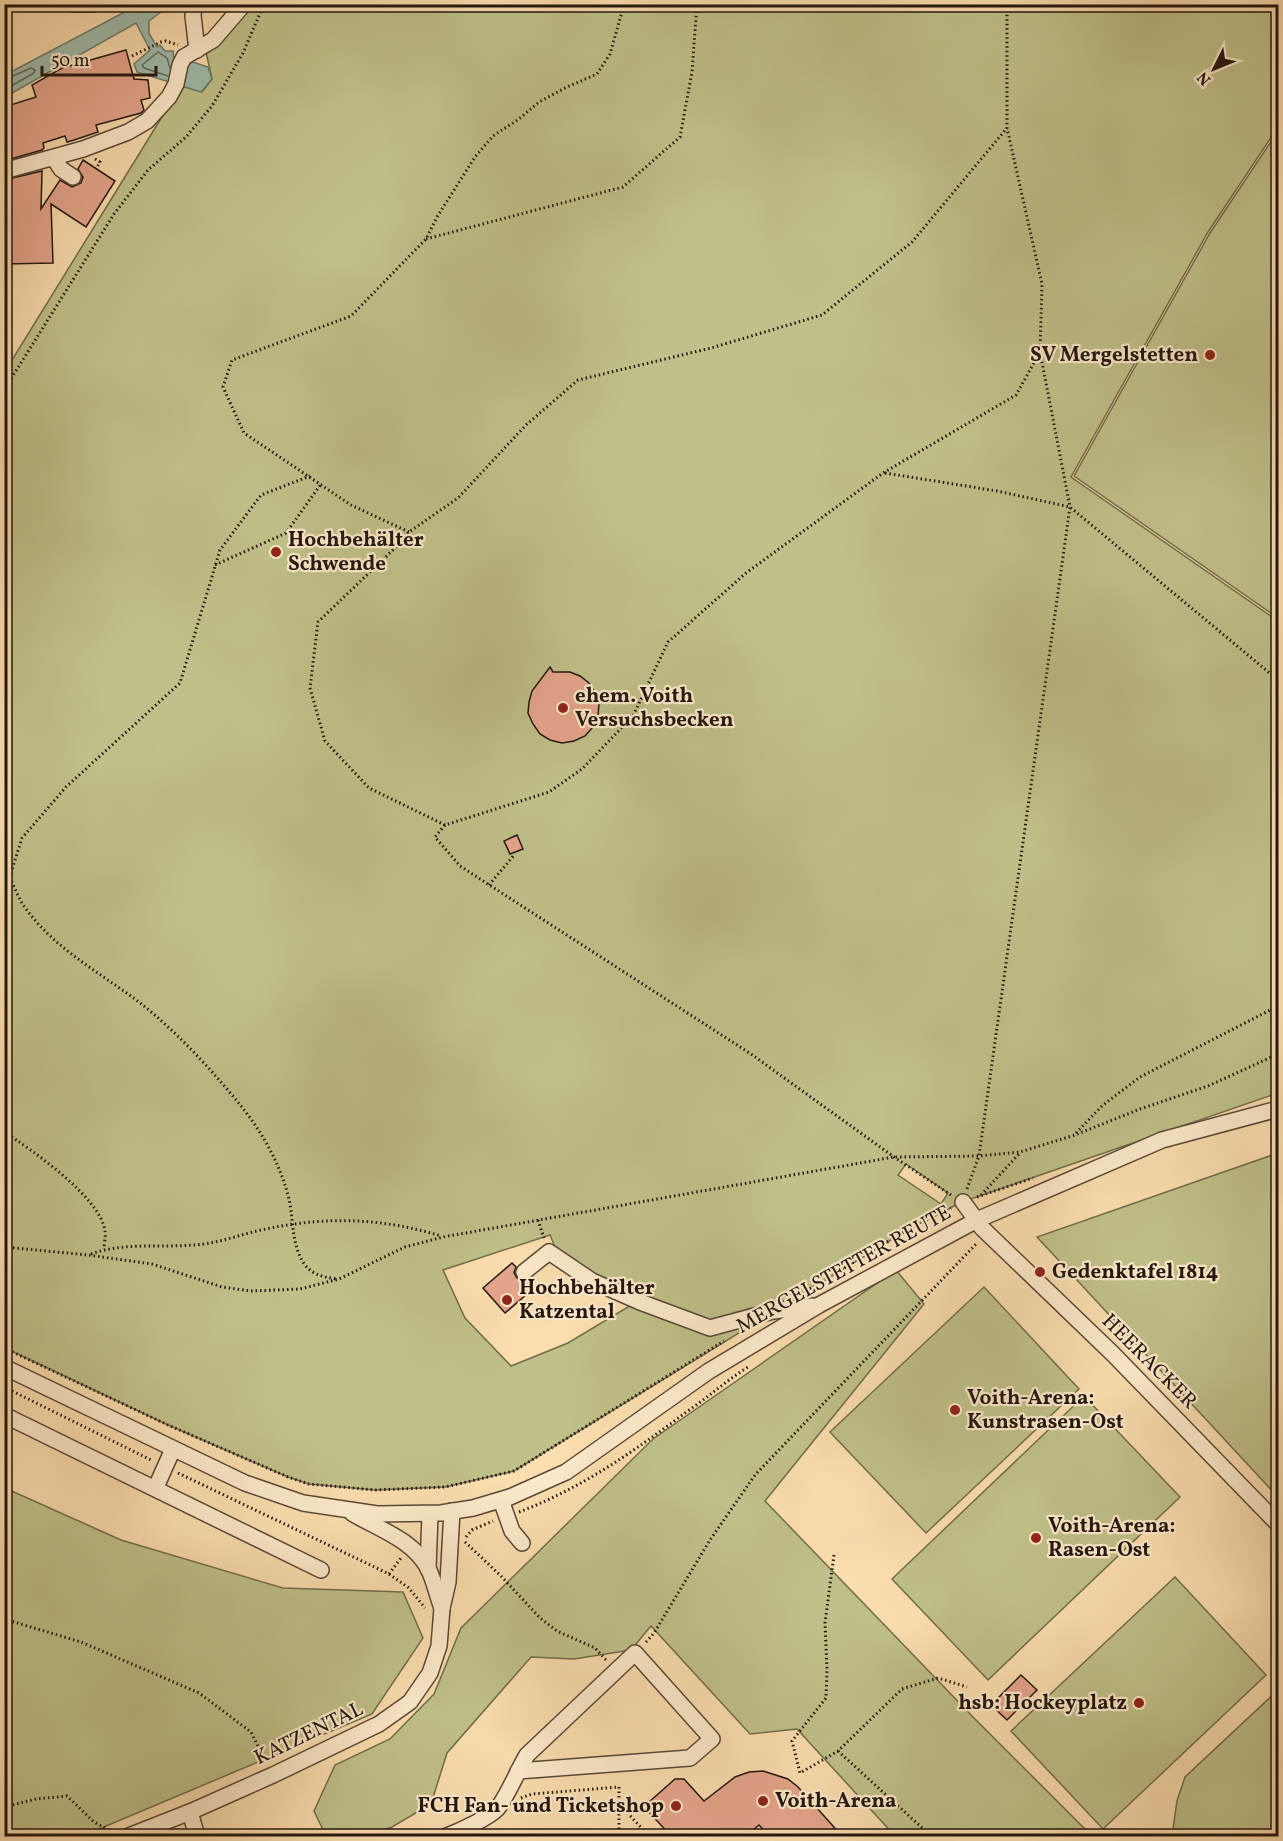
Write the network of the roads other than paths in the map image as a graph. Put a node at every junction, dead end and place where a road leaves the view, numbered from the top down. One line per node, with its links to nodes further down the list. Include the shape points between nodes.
1 (74, 4): 2 (street)
2 (94, 4)
3 (194, 4): 5 (street)
4 (244, 4): 5 (street, via 213,40)
5 (197, 50): 6 (street, via 184,57 176,84 164,105 147,122)
6 (54, 158): 7 (street); 8 (street)
7 (4, 171)
8 (73, 177)
9 (1278, 1109): 11 (street, MERGELSTETTER REUTE, via 1162,1140)
10 (963, 1202): 11 (street, HEERACKER)
11 (977, 1220): 13 (street, MERGELSTETTER REUTE); 22 (street, HEERACKER)
12 (524, 1272): 13 (street, via 549,1252 592,1281 710,1328 773,1311)
13 (819, 1305): 18 (street, MERGELSTETTER REUTE, via 709,1371 566,1472)
14 (4, 1367): 16 (street, KATZENTAL)
15 (4, 1415): 17 (street)
16 (172, 1449): 17 (street); 19 (street, KATZENTAL, via 272,1494)
17 (156, 1487): 25 (street)
18 (501, 1500): 20 (street, MERGELSTETTER REUTE); 23 (street, via 512,1531)
19 (349, 1511): 21 (street, KATZENTAL); 24 (street, KATZENTAL, via 411,1547)
20 (452, 1511): 21 (street, KATZENTAL); 26 (street, KATZENTAL, via 448,1582)
21 (430, 1514): 24 (street, KATZENTAL)
22 (1278, 1524)
23 (522, 1543)
24 (428, 1569): 26 (street, KATZENTAL)
25 (321, 1570)
26 (442, 1608): 28 (street, KATZENTAL, via 441,1636 430,1673 418,1693 399,1711 379,1724)
27 (518, 1771): 27 (street, via 527,1755 635,1653 712,1739 690,1758); 32 (street, via 497,1809)
28 (190, 1812): 29 (street, KATZENTAL); 31 (street)
29 (149, 1833): 30 (street, KATZENTAL)
30 (119, 1835)
31 (197, 1836)
32 (447, 1836)

